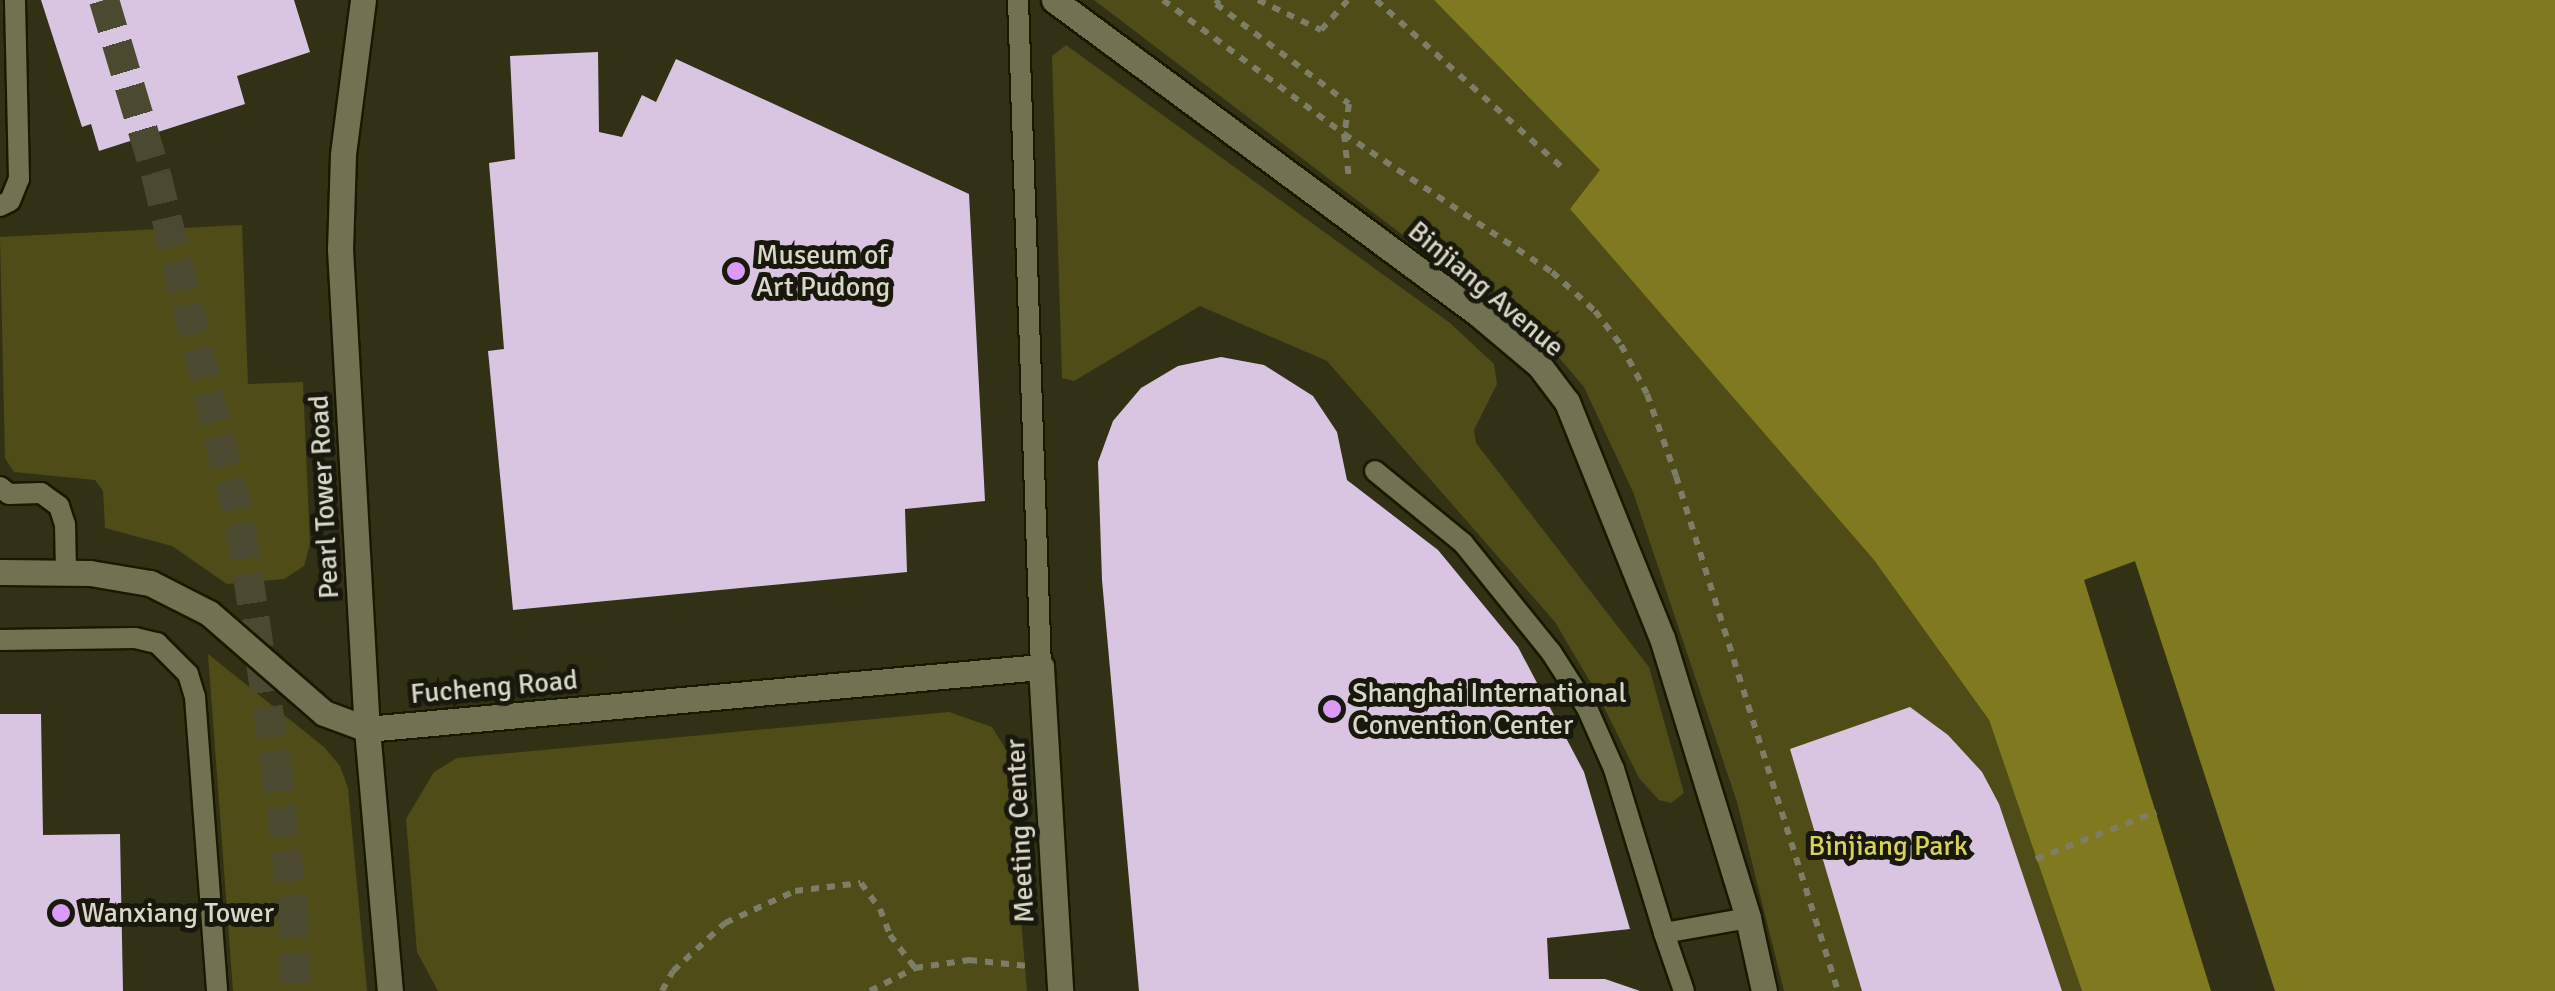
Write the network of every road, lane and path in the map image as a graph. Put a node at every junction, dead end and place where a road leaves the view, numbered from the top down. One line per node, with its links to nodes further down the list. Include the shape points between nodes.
1 (14, 0): 10 (lane, via 19,179 10,202)
2 (363, 0): 18 (street, Pearl Tower Road, via 343,155 340,249)
3 (1018, 0): 17 (lane)
4 (1054, 0): 11 (street, Binjiang Avenue)
5 (1219, 0): 11 (path, via 1349,104 1344,134)
6 (1258, 0): 7 (path, via 1321,30)
7 (1348, 0)
8 (1376, 0): 9 (path)
9 (1566, 172)
10 (0, 206)
11 (1354, 220): 21 (street, Binjiang Avenue, via 1527,354 1567,402 1662,638)
12 (1376, 471): 22 (lane, via 1463,543 1587,708 1614,769)
13 (0, 487): 15 (lane, via 9,494 40,493 58,506)
14 (0, 572): 15 (street, Fucheng Road)
15 (66, 573): 18 (street, Fucheng Road, via 150,583 210,613 324,714)
16 (0, 640): 25 (lane, via 135,638 157,643 188,674)
17 (1040, 667): 18 (street, Fucheng Road); 24 (street, Meeting Center)
18 (367, 729): 26 (street, Pearl Tower Road)
19 (2156, 812): 20 (path)
20 (2036, 859)
21 (1748, 918): 22 (lane); 30 (street, Binjiang Avenue)
22 (1664, 934): 29 (lane)
23 (915, 968): 24 (path, via 969,960); 27 (path, via 861,883 796,891 725,923); 28 (path)
24 (1060, 982)
25 (217, 991)
26 (390, 991)
27 (662, 991)
28 (870, 991)
29 (1684, 991)
30 (1764, 991)

